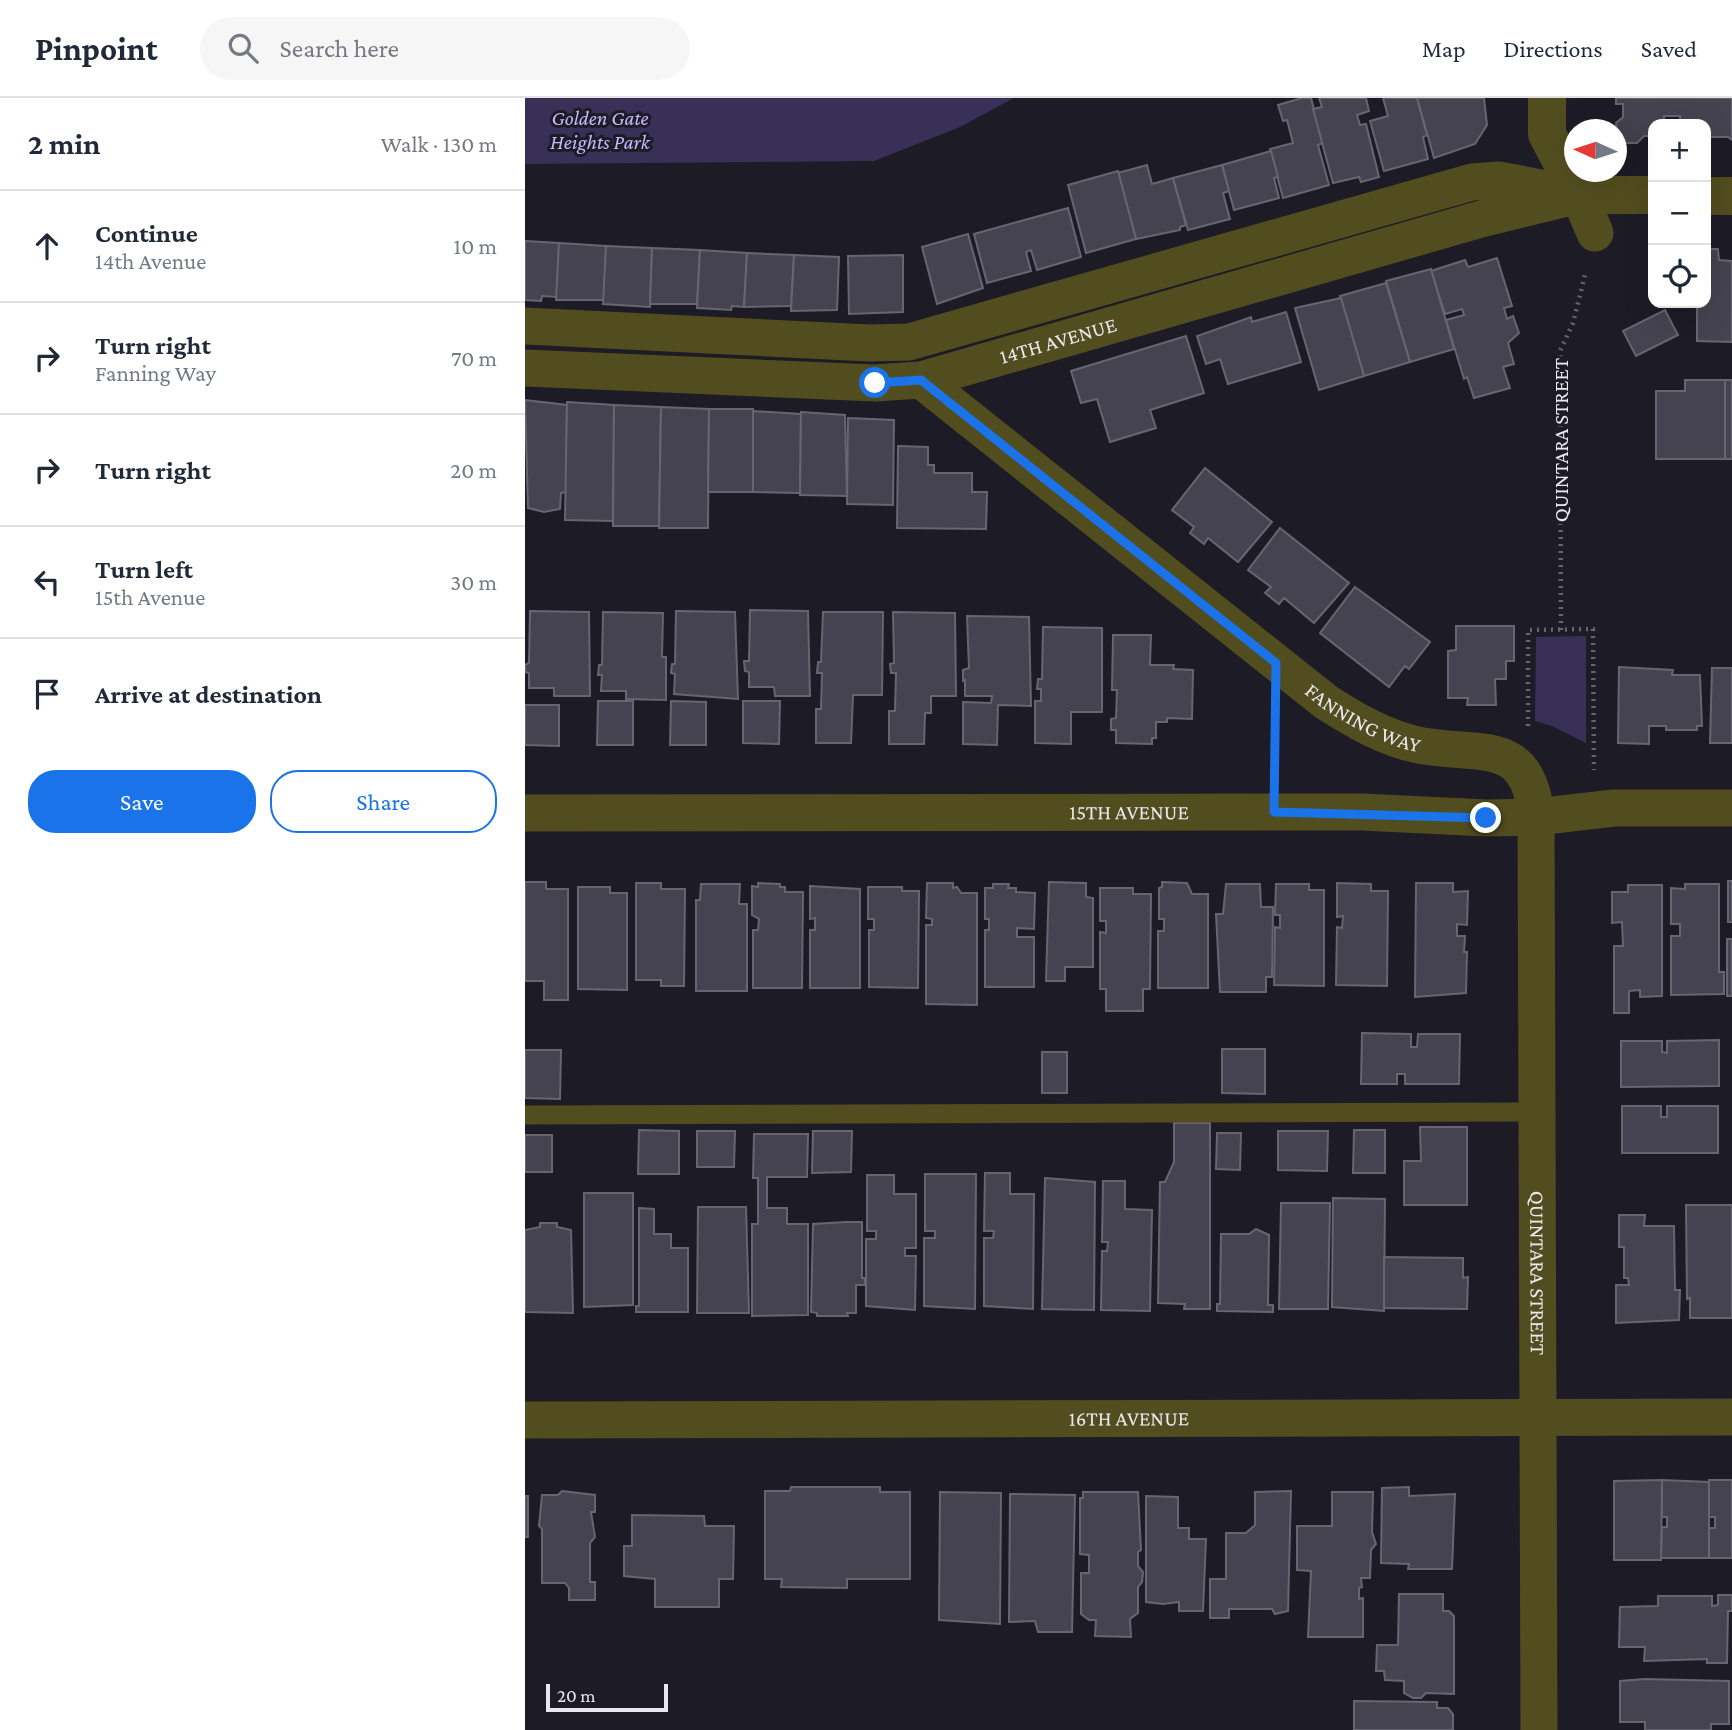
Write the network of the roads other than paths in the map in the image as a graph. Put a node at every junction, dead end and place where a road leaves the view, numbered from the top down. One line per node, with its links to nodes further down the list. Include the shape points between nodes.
1 (1547, 98): 2 (street, via 1547,134)
2 (1579, 195): 3 (street, 14TH AVENUE); 6 (street); 7 (street, 14TH AVENUE, via 1499,180 1472,182 909,342); 9 (street, 14TH AVENUE)
3 (1648, 195)
4 (1711, 196): 5 (street)
5 (1732, 196)
6 (1595, 233)
7 (525, 327)
8 (525, 368): 9 (street, 14TH AVENUE, via 875,383)
9 (921, 380): 12 (street, FANNING WAY, via 1326,702 1385,734 1416,744 1494,752 1510,758 1521,767 1532,789)
10 (1732, 808): 12 (street, 15TH AVENUE, via 1594,810)
11 (525, 813): 12 (street, 15TH AVENUE, via 1274,812)
12 (1537, 817): 13 (street, QUINTARA STREET)
13 (1537, 1112): 14 (lane); 15 (street, QUINTARA STREET)
14 (525, 1115)
15 (1538, 1417): 16 (street, 16TH AVENUE); 17 (street, 16TH AVENUE); 18 (street, QUINTARA STREET)
16 (1732, 1417)
17 (525, 1420)
18 (1539, 1730)

